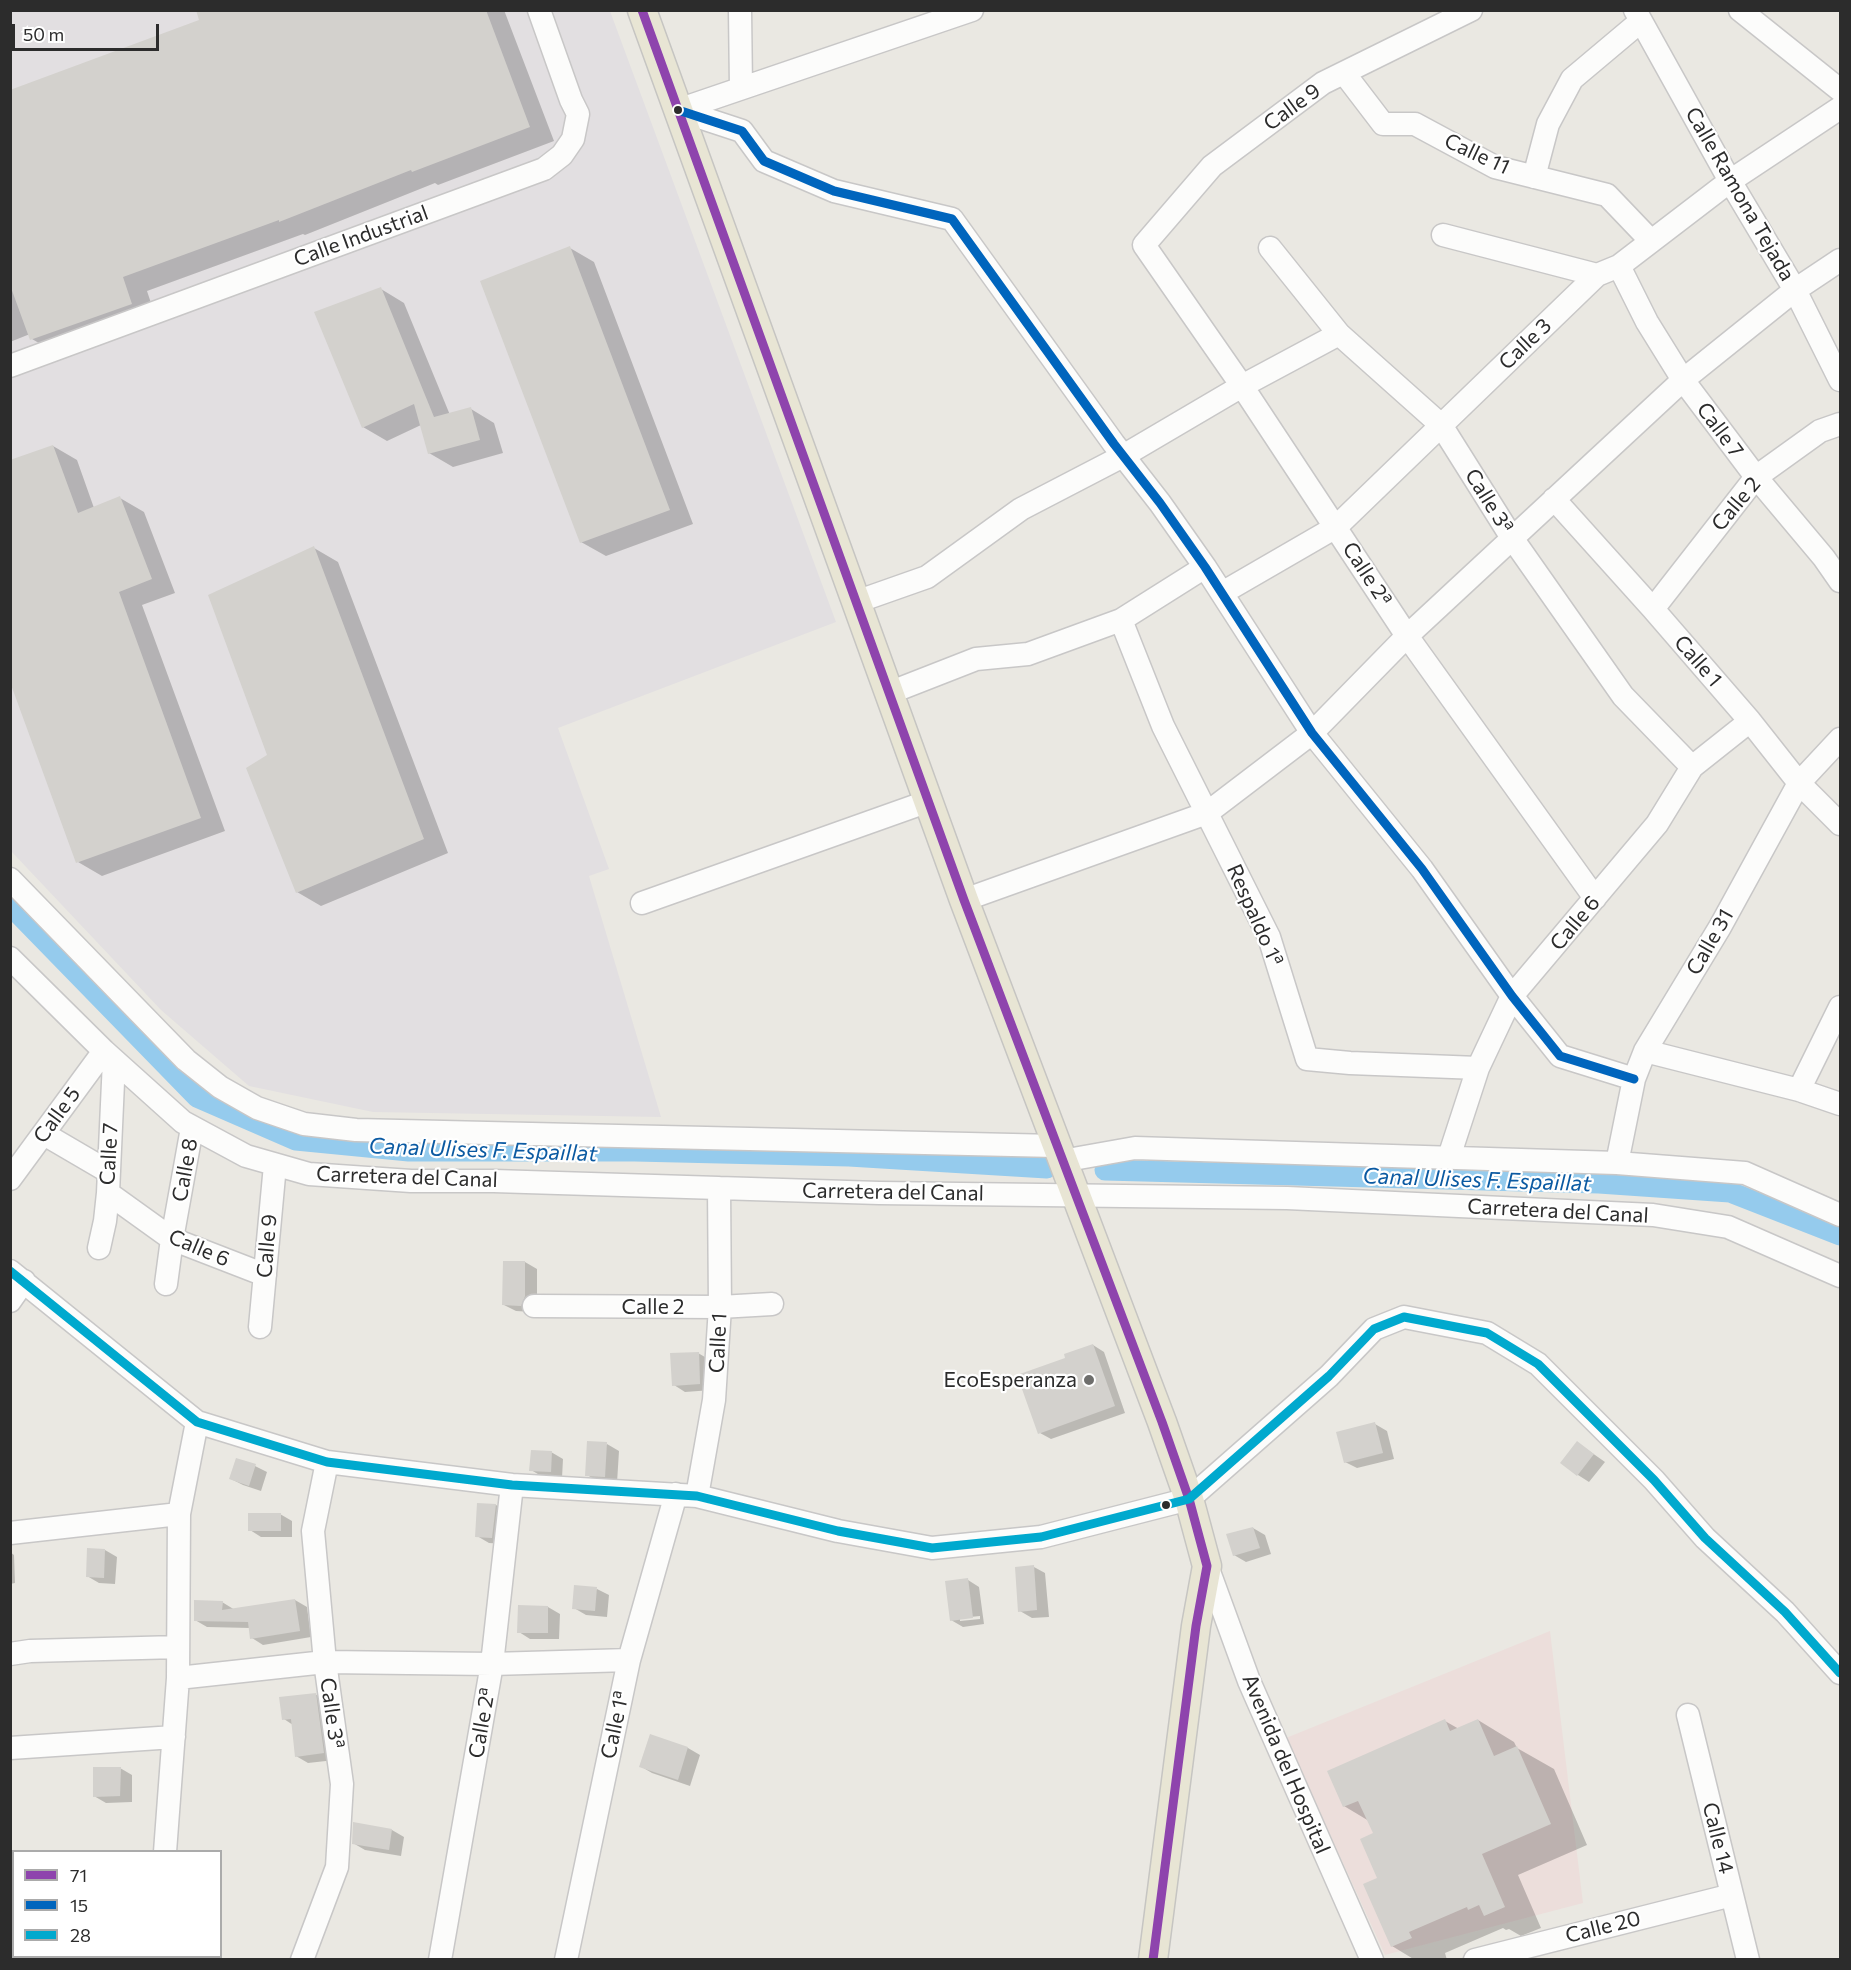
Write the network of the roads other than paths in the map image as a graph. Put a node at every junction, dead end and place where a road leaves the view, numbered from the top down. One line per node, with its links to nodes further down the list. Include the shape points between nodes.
1 (539, 10): 24 (street, Calle Industrial, via 578,114 573,139 562,155 544,169)
2 (642, 10): 12 (main road)
3 (740, 10): 9 (street)
4 (972, 10): 9 (street)
5 (1471, 10): 8 (street, Calle 9)
6 (1740, 10): 10 (street)
7 (1638, 16): 13 (street, via 1572,79 1548,124); 14 (street, Calle Ramona Tejada)
8 (1344, 74): 13 (street, Calle 11, via 1383,124 1415,124 1495,167); 17 (street, Calle 9, via 1323,83 1212,166)
9 (741, 88): 12 (street)
10 (1840, 90)
11 (1840, 108): 14 (street, Calle 3)
12 (678, 110): 30 (street, via 742,131 764,161 834,191 952,219); 38 (main road)
13 (1534, 177): 16 (street, Calle 11, via 1607,195)
14 (1730, 181): 16 (street, Calle 3); 22 (street, Calle Ramona Tejada)
15 (1443, 235): 21 (street)
16 (1651, 241): 20 (street, Calle 3)
17 (1144, 245): 27 (street, Calle 2ª)
18 (1270, 248): 23 (street, Calle 3ª)
19 (1840, 260): 22 (street)
20 (1619, 266): 21 (street, Calle 3); 25 (street, Calle 7)
21 (1597, 275): 29 (street, Calle 3)
22 (1795, 290): 25 (street); 26 (street, Calle Ramona Tejada)
23 (1339, 334): 27 (street); 29 (street, Calle 3ª)
24 (10, 366)
25 (1683, 380): 31 (street, Calle 7); 32 (street)
26 (1840, 380)
27 (1242, 386): 30 (street); 33 (street, Calle 2ª)
28 (1840, 424): 31 (street, Calle 2, via 1820,431)
29 (1440, 425): 33 (street, Calle 3); 34 (street, Calle 3ª)
30 (1123, 456): 35 (street); 38 (street, via 1021,509 927,577)
31 (1756, 477): 36 (street, Calle 7); 39 (street, Calle 2)
32 (1554, 499): 34 (street); 39 (street, Calle 1)
33 (1336, 527): 37 (street, Calle 3); 41 (street, Calle 2ª)
34 (1512, 538): 41 (street); 46 (street, Calle 3ª, via 1623,696)
35 (1205, 567): 37 (street); 40 (street)
36 (1840, 581)
37 (1222, 593): 44 (street)
38 (856, 602): 42 (main road)
39 (1653, 609): 43 (street, Calle 1)
40 (1120, 620): 42 (street, via 1028,654 976,659); 49 (street, Respaldo 1ª, via 1163,726)
41 (1407, 636): 44 (street); 52 (street, Calle 2ª)
42 (889, 693): 48 (main road)
43 (1749, 722): 46 (street, Calle 6); 47 (street, Calle 1)
44 (1312, 733): 49 (street); 56 (street, via 1422,869)
45 (1840, 739): 47 (street, Calle 31)
46 (1692, 767): 52 (street, Calle 6, via 1657,824)
47 (1799, 783): 50 (street, Calle 1); 58 (street, Calle 31, via 1720,927)
48 (928, 801): 53 (main road); 54 (street)
49 (1207, 813): 53 (street); 60 (street, Respaldo 1ª, via 1269,937 1307,1059)
50 (1840, 824)
51 (10, 879): 66 (street, via 186,1060 220,1087 256,1108 304,1124 356,1130)
52 (1595, 898): 56 (street, Calle 6)
53 (964, 900): 66 (main road)
54 (642, 903)
55 (10, 958): 59 (street, Carretera del Canal)
56 (1512, 996): 60 (street, Calle 6); 61 (street, via 1560,1056)
57 (1840, 1007): 62 (street)
58 (1645, 1051): 61 (street, Calle 31); 62 (street)
59 (109, 1056): 64 (street, Carretera del Canal); 65 (street, Calle 5); 71 (street, Calle 7)
60 (1478, 1068): 67 (street, Calle 6)
61 (1634, 1078): 68 (street, Calle 31)
62 (1799, 1090): 63 (street)
63 (1840, 1104)
64 (192, 1128): 69 (street, Carretera del Canal, via 246,1156); 75 (street, Calle 8)
65 (44, 1134): 70 (street, Calle 5); 71 (street, Calle 6)
66 (1059, 1154): 67 (street, via 1135,1148); 73 (main road)
67 (1449, 1157): 68 (street)
68 (1617, 1163): 74 (street, via 1745,1173)
69 (275, 1165): 72 (street, Carretera del Canal, via 309,1174 411,1181); 77 (street, Calle 9)
70 (10, 1179)
71 (108, 1183): 75 (street, Calle 6); 76 (street, Calle 7)
72 (719, 1188): 73 (street, Carretera del Canal); 84 (street, Calle 1)
73 (1077, 1196): 79 (street, Carretera del Canal, via 1287,1198 1653,1215 1728,1227); 90 (main road)
74 (1840, 1215)
75 (172, 1239): 77 (street, Calle 6); 80 (street, Calle 8)
76 (99, 1248)
77 (265, 1275): 85 (street, Calle 9)
78 (17, 1276): 81 (street); 86 (street)
79 (1840, 1276)
80 (166, 1284)
81 (10, 1301)
82 (772, 1304): 84 (street, Calle 2)
83 (534, 1306): 84 (street, Calle 2)
84 (720, 1307): 89 (street, Calle 1, via 714,1400)
85 (260, 1327)
86 (197, 1422): 87 (street); 91 (street)
87 (327, 1462): 88 (street); 97 (street, Calle 3ª, via 313,1531)
88 (512, 1485): 89 (street); 98 (street, Calle 2ª)
89 (687, 1495): 90 (street, via 838,1532 932,1548 1041,1537); 96 (street, Calle 1ª)
90 (1189, 1499): 93 (main road); 99 (street, via 1329,1376 1374,1329 1404,1317 1487,1333 1538,1364 1654,1480 1705,1538 1785,1612)
91 (179, 1514): 92 (street); 94 (street)
92 (10, 1533)
93 (1207, 1566): 110 (main road, via 1194,1638); 111 (street, Avenida del Hospital, via 1249,1681)
94 (178, 1647): 95 (street); 100 (street)
95 (10, 1654)
96 (629, 1660): 98 (street); 106 (street, Calle 1ª)
97 (325, 1662): 98 (street); 100 (street); 107 (street, Calle 3ª, via 342,1784 337,1867)
98 (492, 1664): 108 (street, Calle 2ª)
99 (1840, 1673)
100 (178, 1678): 102 (street)
101 (1688, 1715): 105 (street, Calle 14)
102 (174, 1737): 103 (street); 104 (street)
103 (10, 1748)
104 (165, 1850)
105 (1732, 1895): 112 (street, Calle 20); 113 (street, Calle 14)
106 (568, 1951): 109 (street)
107 (302, 1959)
108 (440, 1959)
109 (585, 1959)
110 (1153, 1959)
111 (1372, 1959)
112 (1475, 1959)
113 (1748, 1959)

